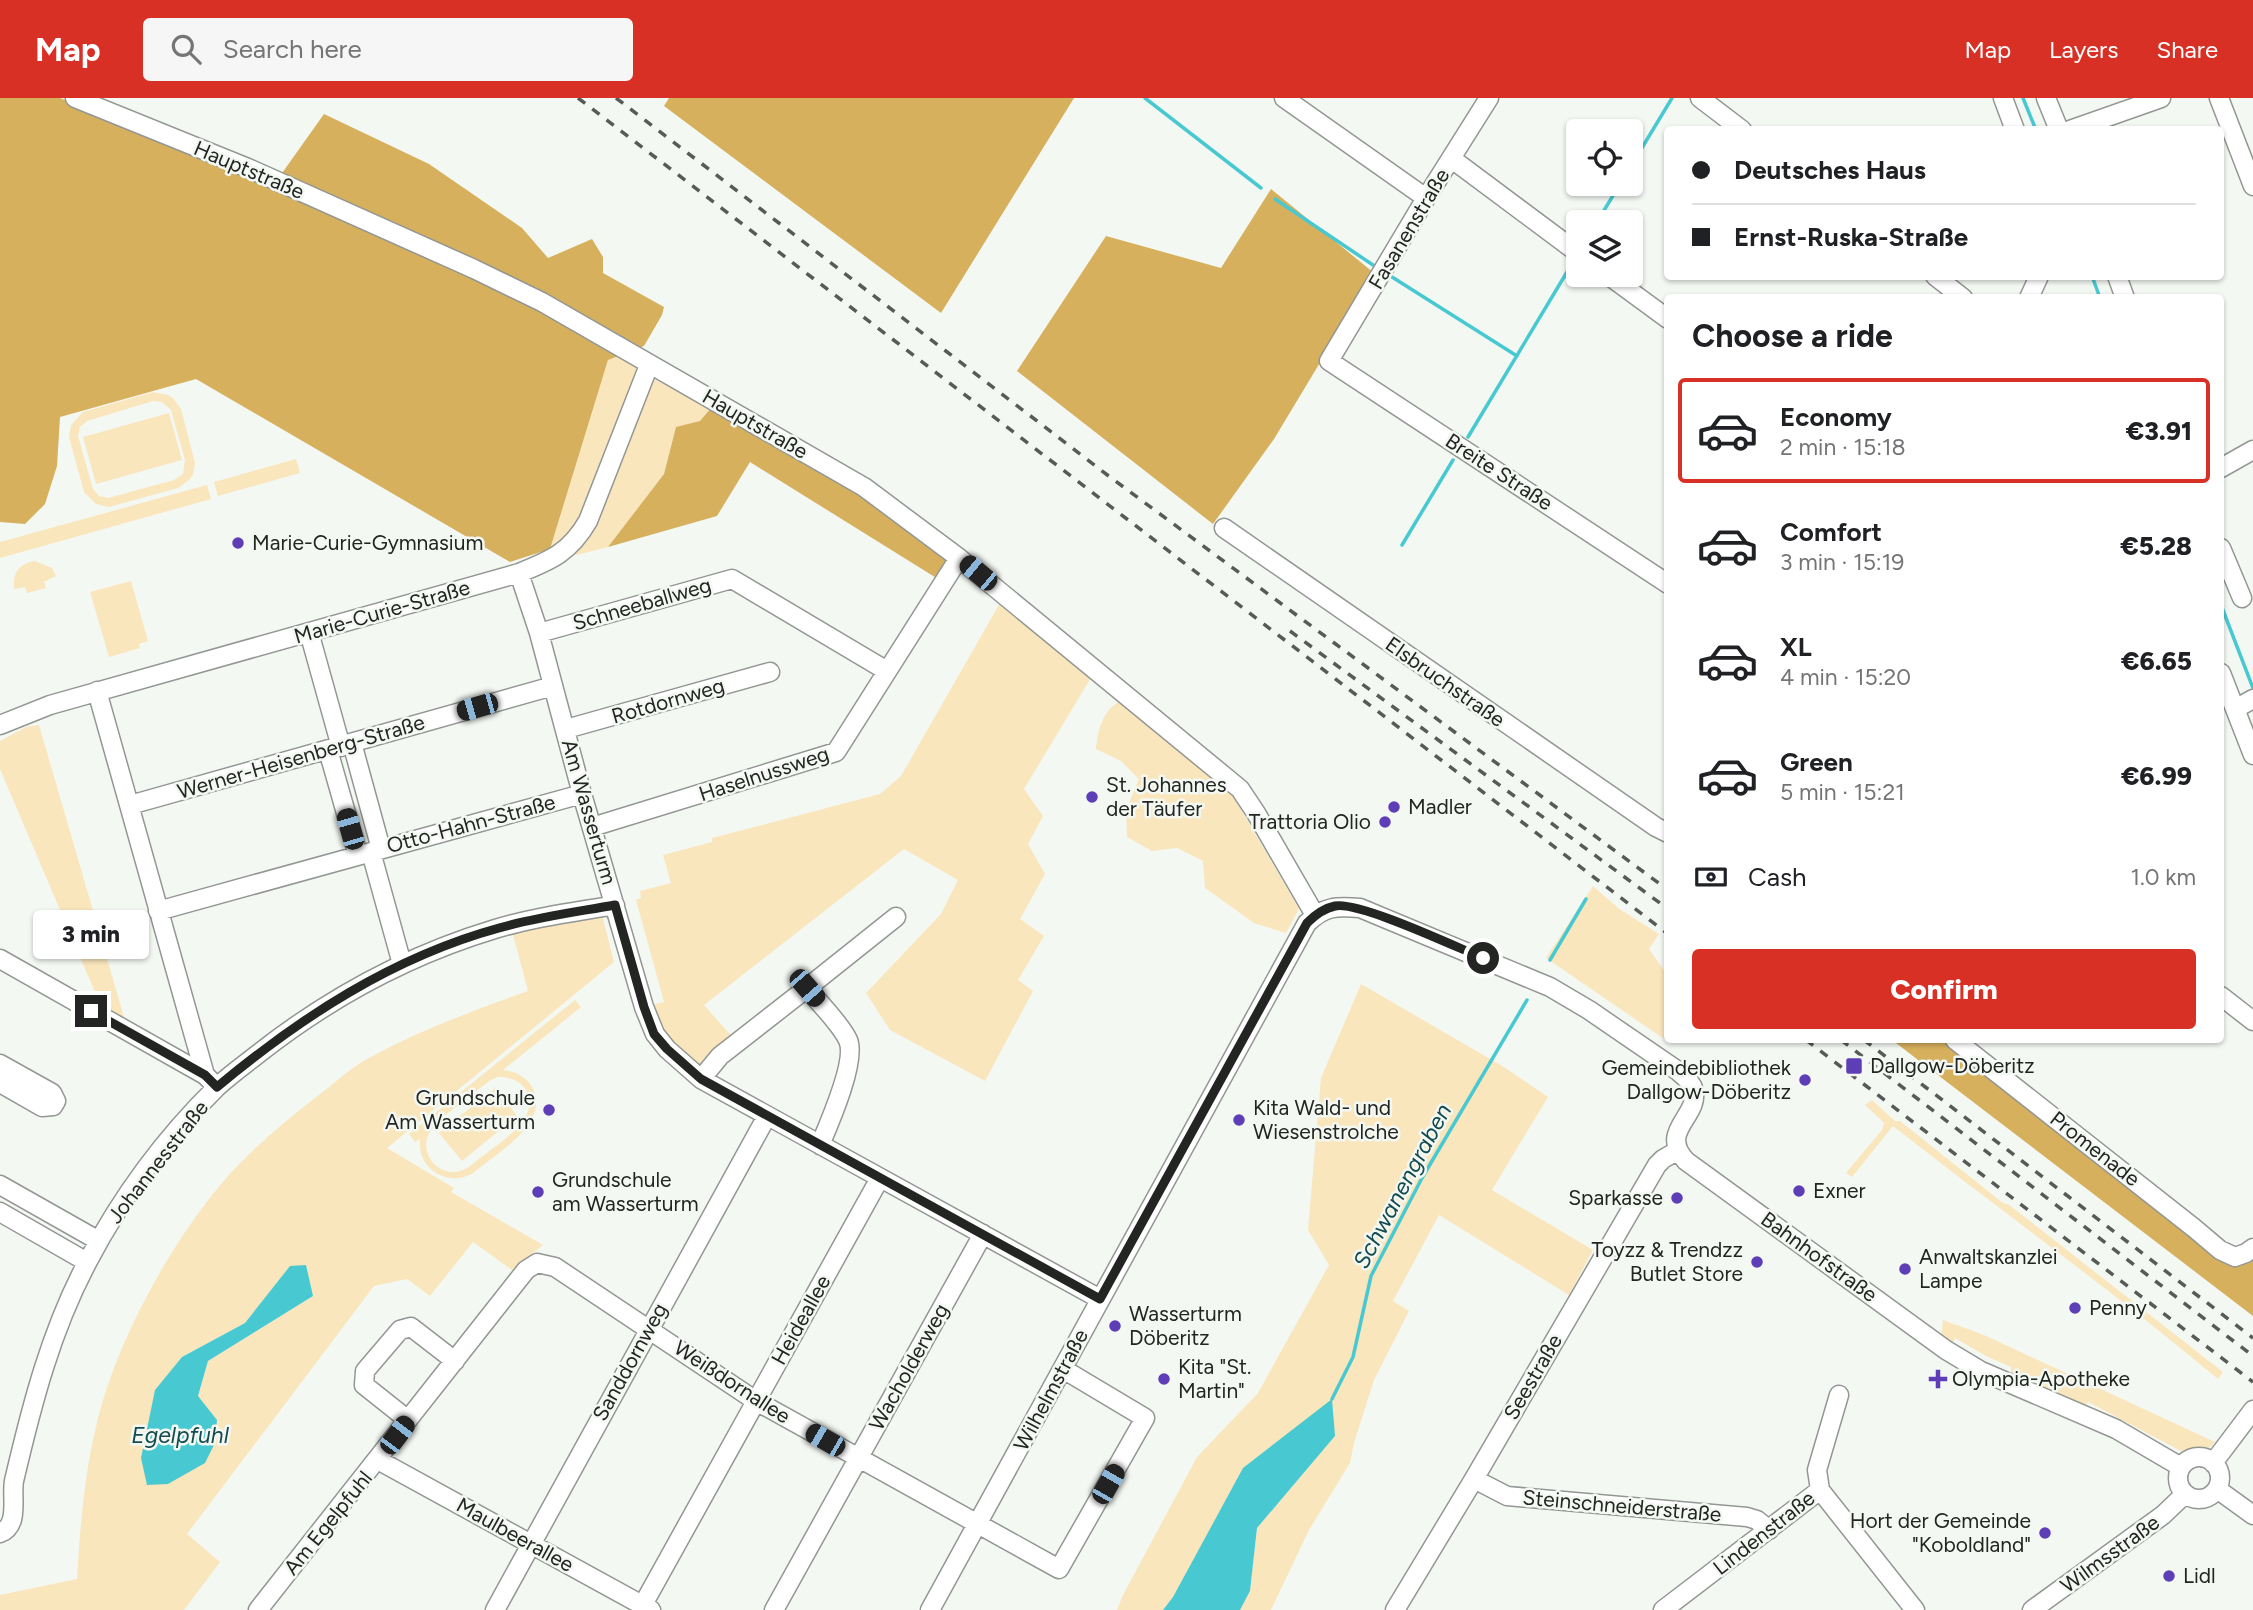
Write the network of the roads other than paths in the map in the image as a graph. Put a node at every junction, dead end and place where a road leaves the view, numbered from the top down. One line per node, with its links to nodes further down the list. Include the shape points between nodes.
1 (75, 98): 22 (street, Hauptstraße, via 474,269 542,302)
2 (1284, 98): 15 (street)
3 (1489, 98): 13 (street, Fasanenstraße)
4 (1700, 98): 9 (street)
5 (2003, 98): 10 (street)
6 (2046, 98): 11 (street)
7 (2161, 98): 12 (street)
8 (2218, 98): 14 (street)
9 (1737, 126)
10 (2014, 126)
11 (2057, 126)
12 (2081, 126)
13 (1452, 159): 15 (street, Fasanenstraße); 16 (street)
14 (2253, 186)
15 (1426, 198): 21 (street, Fasanenstraße)
16 (1566, 244)
17 (1940, 280): 19 (street)
18 (1624, 287): 20 (street)
19 (1957, 294)
20 (1664, 316)
21 (1329, 361): 29 (street, Breite Straße)
22 (649, 365): 27 (street, Hauptstraße, via 864,488); 28 (street, Marie-Curie-Straße, via 579,537 552,560)
23 (2253, 450): 24 (street)
24 (2224, 466)
25 (1224, 528): 47 (street, Elsbruchstraße)
26 (2224, 555): 30 (street)
27 (959, 558): 33 (street, Haselnussweg); 51 (street, Hauptstraße, via 1240,789)
28 (519, 573): 31 (street, Marie-Curie-Straße); 32 (street, Am Wasserturm)
29 (1664, 581)
30 (2242, 598)
31 (309, 632): 37 (street, Marie-Curie-Straße); 42 (street)
32 (539, 633): 33 (street, Schneeballweg, via 732,579); 36 (street, Am Wasserturm)
33 (887, 671): 46 (street, Haselnussweg, via 841,747 830,756)
34 (770, 672): 41 (street, Rotdornweg)
35 (2224, 681): 39 (street)
36 (553, 686): 41 (street, Am Wasserturm); 42 (street, Werner-Heisenberg-Straße)
37 (97, 691): 40 (street, Marie-Curie-Straße); 45 (street)
38 (2252, 700): 39 (street)
39 (2235, 709): 43 (street)
40 (0, 724)
41 (566, 729): 44 (street, Am Wasserturm)
42 (340, 746): 45 (street, Werner-Heisenberg-Straße); 48 (street); 48 (street)
43 (2253, 755)
44 (582, 794): 46 (street, Am Wasserturm); 48 (street, Otto-Hahn-Straße)
45 (130, 805): 50 (street)
46 (592, 827): 49 (street, Am Wasserturm)
47 (1664, 831)
48 (370, 852): 50 (street, Otto-Hahn-Straße); 54 (street)
49 (615, 905): 54 (street, Johannesstraße, via 497,928); 59 (street, Am Wasserturm, via 654,1034)
50 (158, 911): 60 (street)
51 (1315, 915): 63 (street, via 1335,906 1360,908 1550,987 1589,1010 1690,1082 1694,1097 1676,1135); 72 (street, Wilhelmstraße)
52 (896, 917): 55 (street)
53 (0, 959): 60 (street)
54 (402, 964): 60 (street, Johannesstraße, via 340,996)
55 (807, 988): 59 (street, via 728,1048); 62 (street, via 849,1041 851,1052)
56 (2224, 998): 57 (street)
57 (2253, 1021)
58 (1959, 1043): 69 (street, Promenade, via 2220,1250 2235,1257)
59 (701, 1079): 61 (street, Am Wasserturm)
60 (211, 1081): 68 (street, Johannesstraße)
61 (767, 1115): 62 (street, Am Wasserturm); 73 (street, Sanddornweg)
62 (820, 1145): 64 (street, Am Wasserturm)
63 (1677, 1151): 83 (street, Bahnhofstraße, via 1946,1350 1981,1371 2116,1429); 84 (street, Seestraße, via 1657,1165)
64 (880, 1178): 67 (street, Am Wasserturm); 77 (street, Heideallee)
65 (0, 1185): 68 (street)
66 (0, 1212): 70 (street)
67 (983, 1234): 72 (street, Am Wasserturm); 80 (street, Wacholderweg)
68 (99, 1241): 70 (street, Johannesstraße)
69 (2253, 1248)
70 (87, 1262): 85 (street, Johannesstraße, via 60,1319)
71 (526, 1270): 73 (street, Weißdornallee, via 537,1263 555,1267); 74 (street, Am Egelpfuhl)
72 (1100, 1299): 75 (street, Wilhelmstraße)
73 (648, 1328): 77 (street, Weißdornallee); 93 (street, Sanddornweg)
74 (455, 1361): 79 (street, Am Egelpfuhl); 79 (street, via 411,1327 400,1330 365,1371 364,1385)
75 (1063, 1369): 90 (street, Wilhelmstraße); 90 (street, Weißdornallee, via 1145,1418 1059,1569)
76 (1839, 1395): 87 (street, Lindenstraße, via 1817,1470)
77 (757, 1401): 80 (street, Weißdornallee); 94 (street, Heideallee)
78 (2250, 1414): 82 (street)
79 (408, 1420): 81 (street, Am Egelpfuhl)
80 (857, 1458): 90 (street, Weißdornallee); 97 (street, Wacholderweg)
81 (378, 1460): 93 (street, Maulbeerallee); 95 (street, Am Egelpfuhl)
82 (2213, 1463): 83 (street, via 2200,1457); 86 (street, via 2219,1471)
83 (2181, 1467): 88 (street, via 2179,1486)
84 (1474, 1479): 91 (street, Steinschneiderstraße, via 1507,1496 1747,1517); 99 (street, Seestraße)
85 (6, 1485): 92 (street, Johannesstraße, via 11,1522)
86 (2217, 1489): 88 (street, via 2202,1499); 89 (street)
87 (1820, 1490): 91 (street, Lindenstraße); 101 (street)
88 (2185, 1494): 102 (street, Wilmsstraße, via 2163,1516)
89 (2253, 1514)
90 (978, 1523): 98 (street, Wilhelmstraße)
91 (1769, 1530): 100 (street, Lindenstraße)
92 (0, 1533)
93 (531, 1544): 94 (street, Maulbeerallee); 96 (street, Sanddornweg)
94 (645, 1608)
95 (258, 1610)
96 (495, 1610)
97 (774, 1610)
98 (930, 1610)
99 (1395, 1610)
100 (1663, 1610)
101 (1915, 1610)
102 (2032, 1610)

